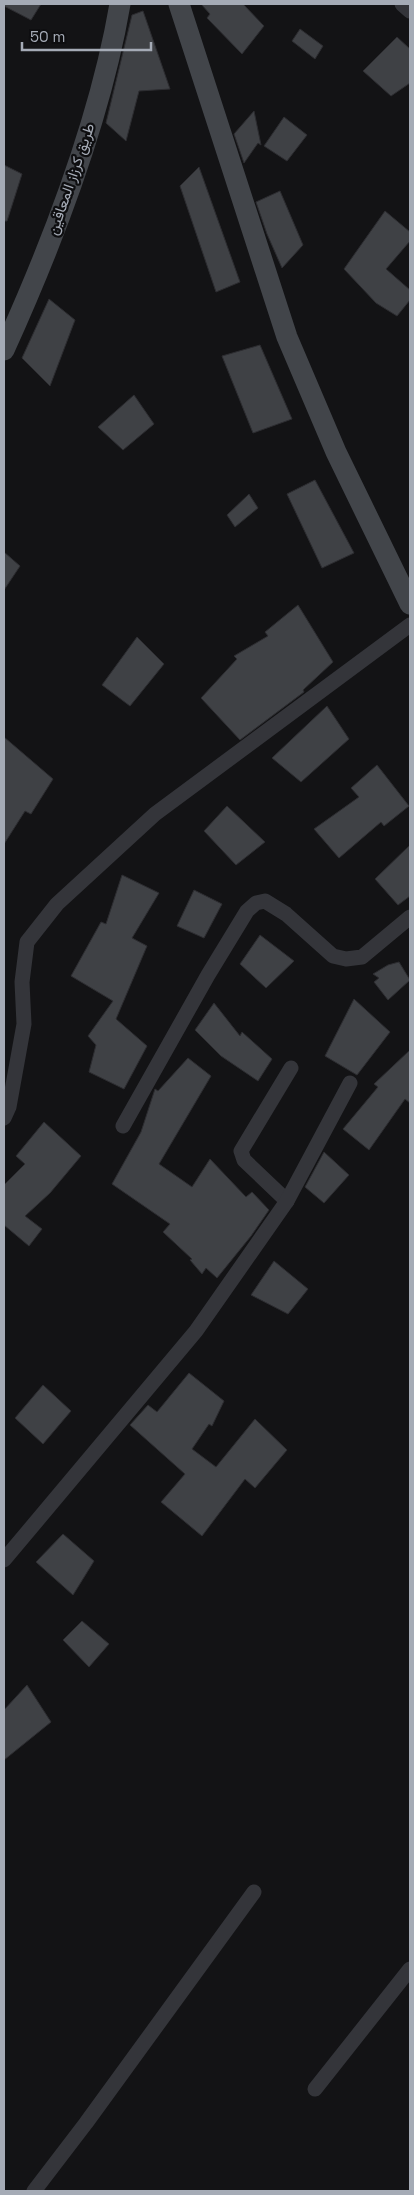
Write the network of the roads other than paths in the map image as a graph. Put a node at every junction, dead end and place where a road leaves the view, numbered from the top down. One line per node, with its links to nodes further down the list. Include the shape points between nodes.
1 (120, 4): 5 (street, طريق كرزاز المعاقين, via 112,54 74,174 32,288)
2 (179, 4): 6 (street, via 287,337 336,452)
3 (402, 4): 4 (street)
4 (410, 11)
5 (4, 350)
6 (410, 604)
7 (410, 625): 11 (street, via 155,814 57,904 26,942 22,982 24,1024 9,1107)
8 (410, 917): 12 (street, via 362,957 346,959 334,956 265,901 256,903 246,911 208,974)
9 (291, 1068): 13 (street, via 241,1152 244,1160)
10 (350, 1083): 13 (street)
11 (4, 1118)
12 (123, 1126)
13 (288, 1201): 14 (street, via 196,1331)
14 (4, 1560)
15 (254, 1892): 18 (street)
16 (410, 1969): 17 (street)
17 (315, 2089)
18 (34, 2191)

